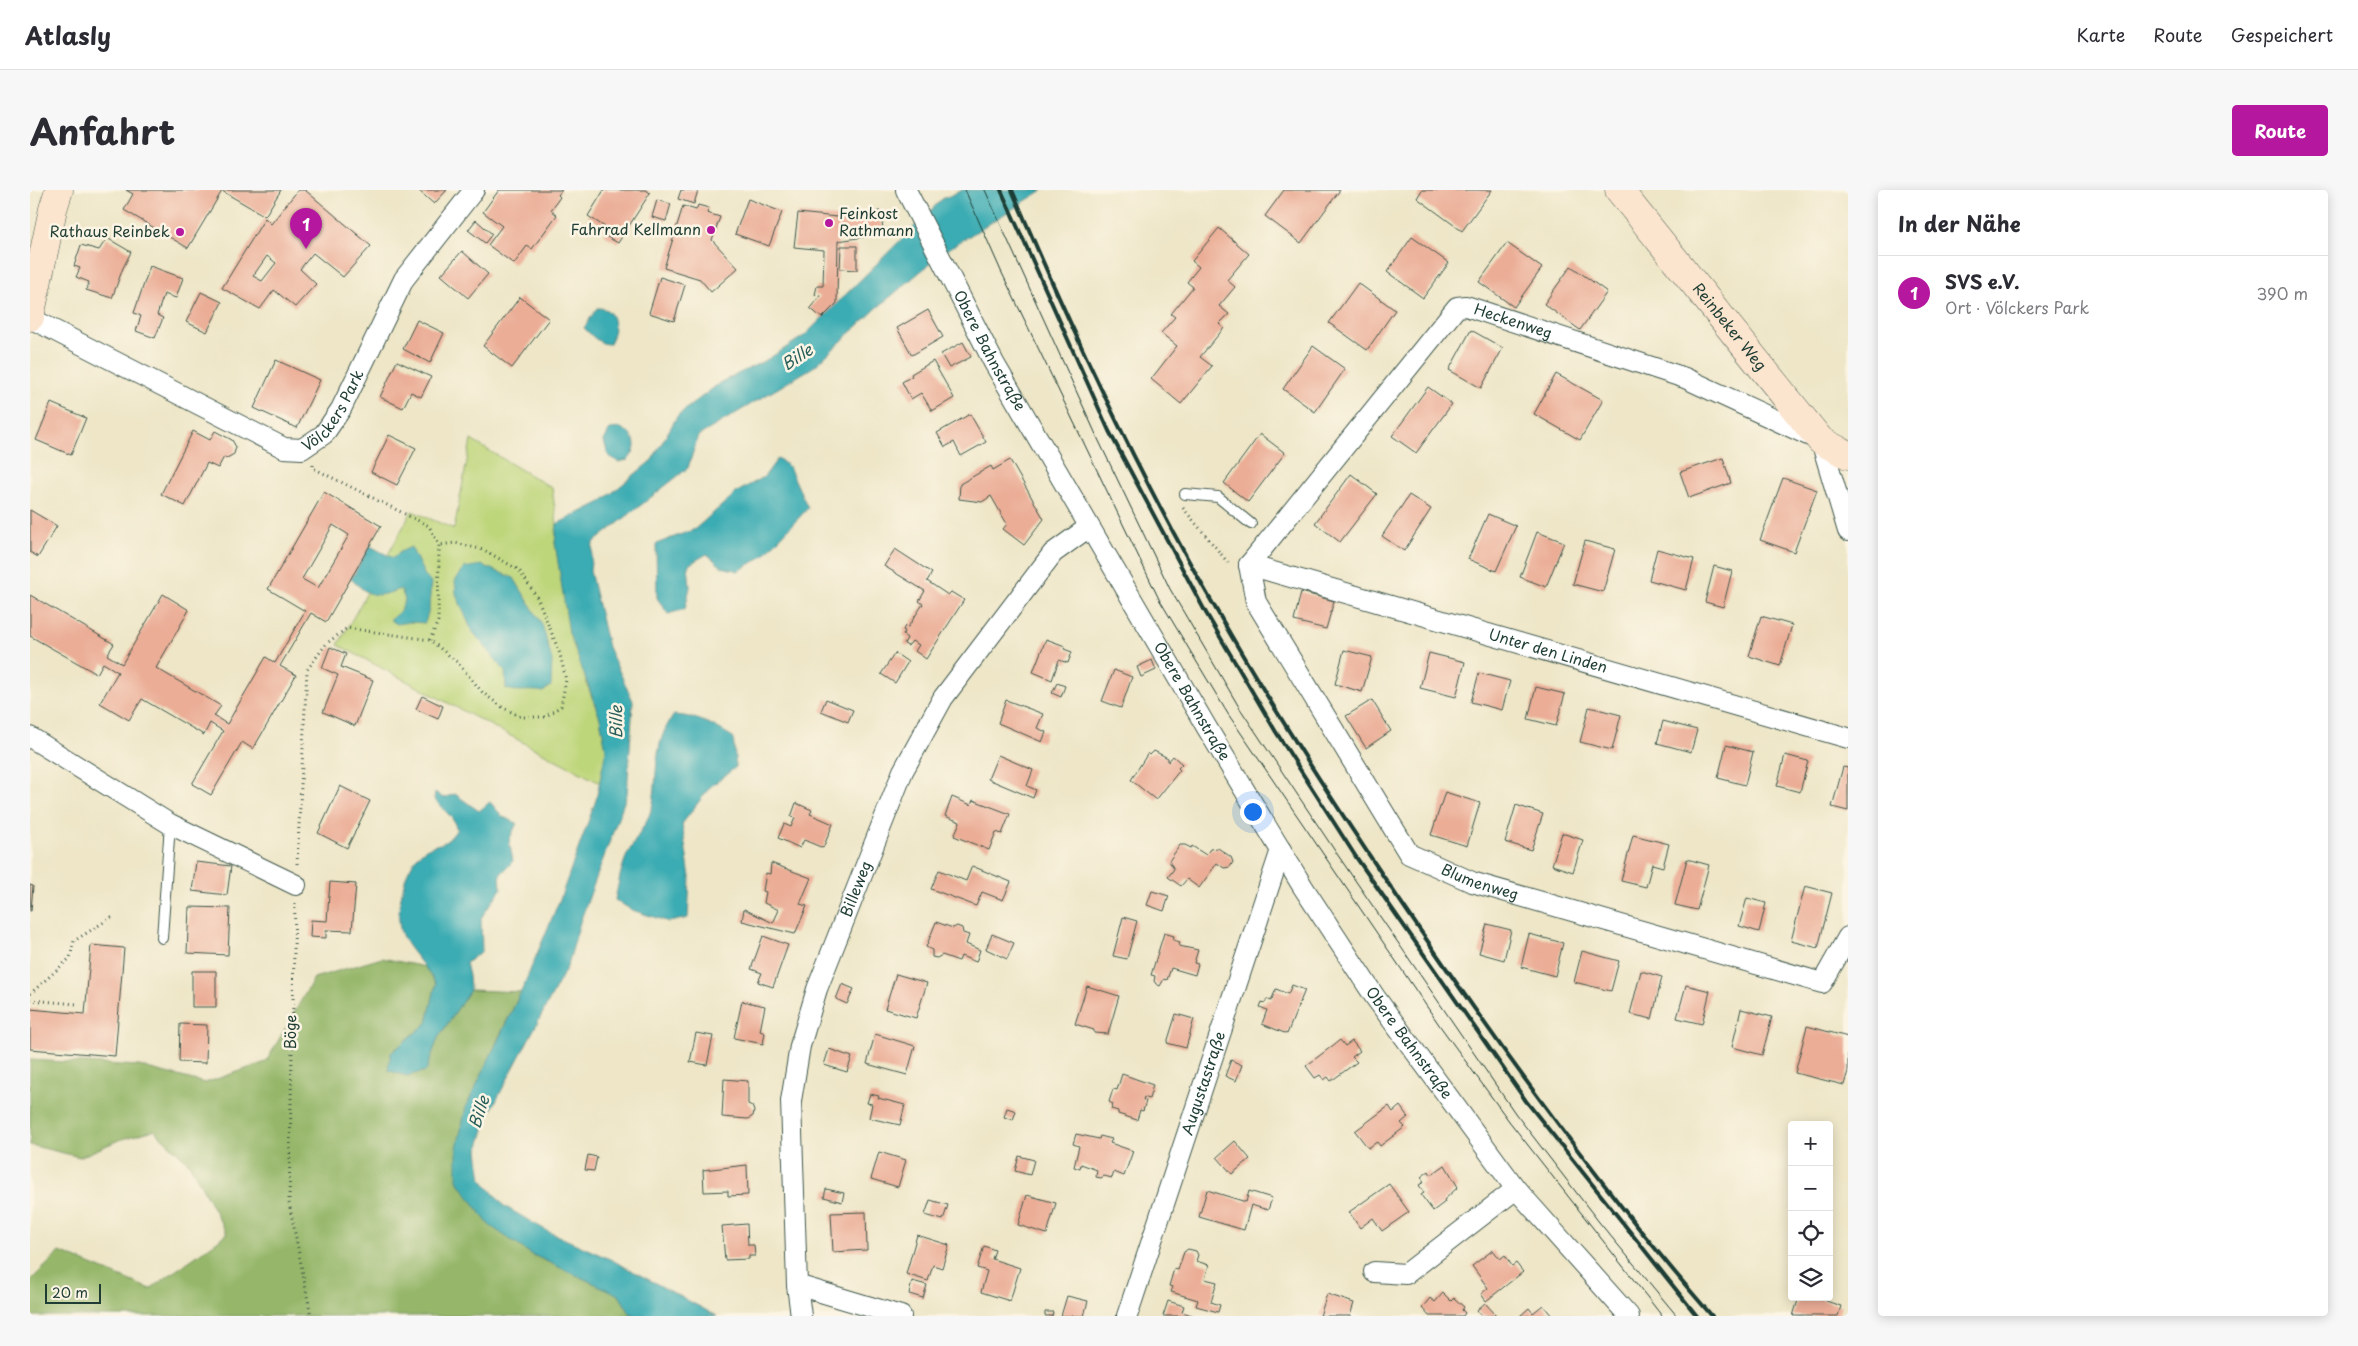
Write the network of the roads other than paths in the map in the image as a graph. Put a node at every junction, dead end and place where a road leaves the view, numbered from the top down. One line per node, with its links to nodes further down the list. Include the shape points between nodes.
1 (59, 190): 5 (main road)
2 (474, 190): 5 (street, Völckers Park, via 404,279 341,409 324,434 302,449 284,448)
3 (1619, 190): 6 (main road, Reinbeker Weg)
4 (909, 197): 10 (street, Obere Bahnstraße, via 994,363)
5 (30, 317)
6 (1821, 441): 7 (main road, Reinbeker Weg); 11 (street); 12 (street, Heckenweg, via 1685,378 1466,306 1457,307)
7 (1848, 455)
8 (1181, 498): 9 (lane, via 1218,497)
9 (1251, 524)
10 (1089, 527): 16 (street, Obere Bahnstraße); 22 (street, Billeweg, via 1053,553 943,698 902,771 817,989 800,1046 791,1101)
11 (1848, 531)
12 (1241, 566): 14 (street, Unter den Linden); 18 (street, Blumenweg, via 1256,602 1409,854 1472,882 1822,983)
13 (30, 737): 15 (street)
14 (1848, 738)
15 (170, 824): 17 (street); 19 (lane)
16 (1281, 850): 20 (street, Obere Bahnstraße, via 1375,997); 25 (street, Augustastraße)
17 (296, 885)
18 (1848, 937)
19 (162, 938)
20 (1516, 1189): 21 (street, via 1406,1274); 26 (street, Obere Bahnstraße)
21 (1374, 1272)
22 (797, 1285): 23 (street, Billeweg); 24 (street)
23 (801, 1316)
24 (901, 1316)
25 (1127, 1316)
26 (1629, 1316)

